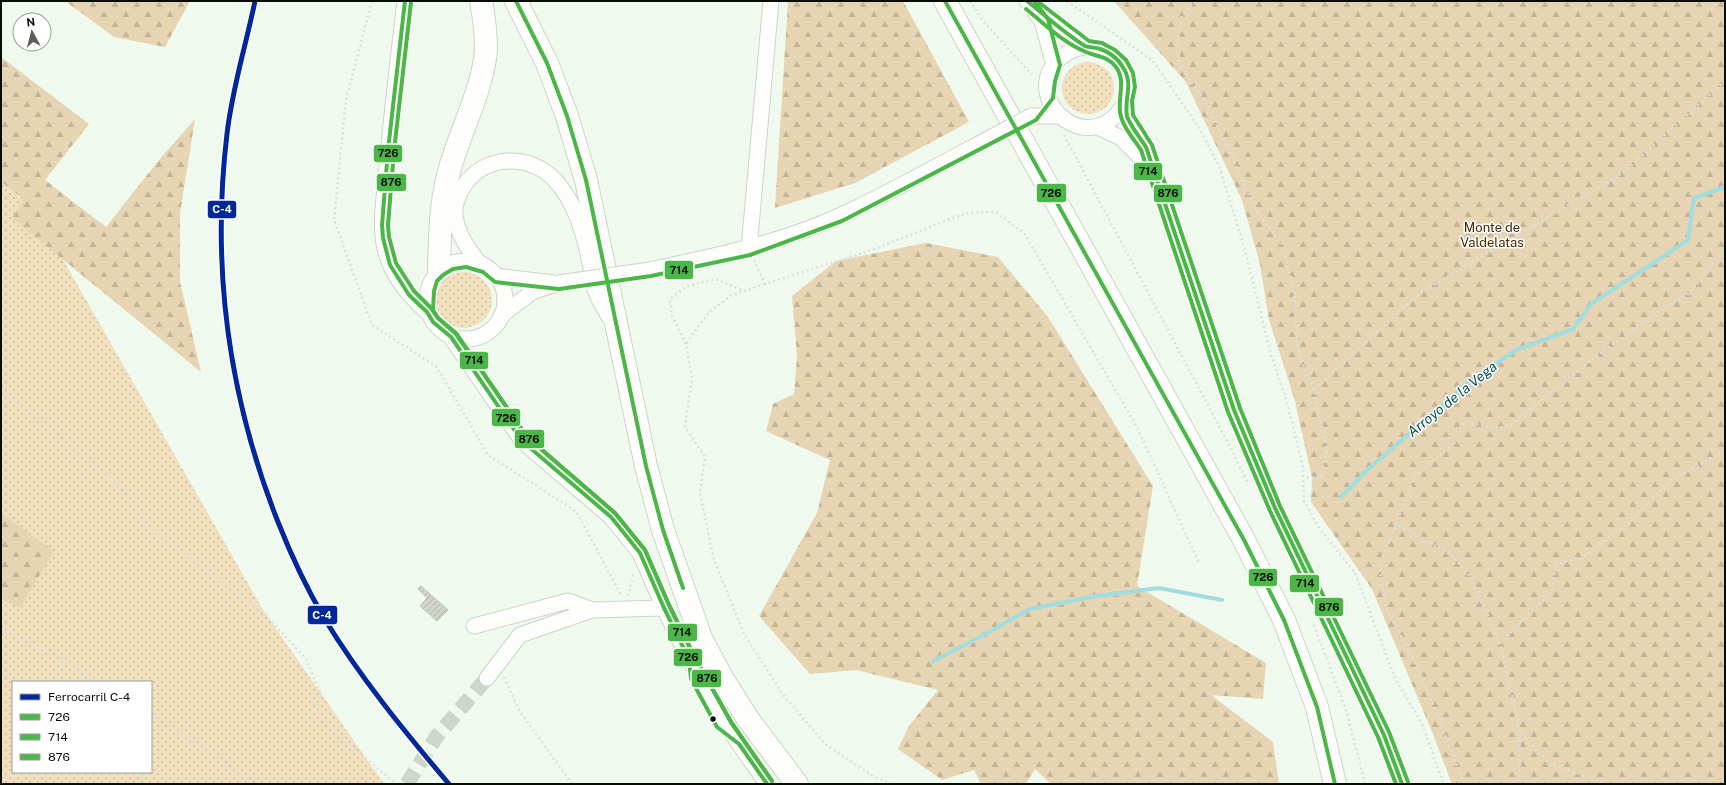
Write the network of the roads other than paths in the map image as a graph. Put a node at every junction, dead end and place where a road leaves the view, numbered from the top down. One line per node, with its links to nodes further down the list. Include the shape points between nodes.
1 (405, 1): 20 (street, via 382,225 386,253 397,277 408,295)
2 (482, 1): 17 (highway, via 486,50 480,80 450,168 440,216)
3 (516, 1): 23 (highway, via 547,63 567,116 588,187)
4 (771, 1): 15 (street)
5 (945, 1): 30 (highway, via 1244,540 1281,613 1317,707)
6 (1026, 1): 7 (street); 8 (street, via 1042,21)
7 (1087, 47): 8 (street, via 1074,49 1062,56); 10 (street, via 1100,49 1112,55 1121,64 1127,75)
8 (1054, 65): 9 (street, via 1047,84)
9 (1048, 95): 11 (street); 12 (street)
10 (1126, 101): 13 (street, via 1120,112 1110,121); 14 (street, via 1128,118 1146,147)
11 (1031, 116): 12 (street); 15 (street, bridge, via 839,216)
12 (1059, 116): 13 (street, via 1070,124 1084,128)
13 (1098, 126): 14 (street, via 1121,138 1139,156)
14 (1159, 184): 31 (street, via 1234,410 1275,508 1384,735)
15 (749, 249): 19 (street, bridge, via 650,270)
16 (479, 263): 17 (street, via 451,263); 18 (street); 23 (street, via 460,236 457,226 455,214 462,189 478,170 488,165 505,160 534,165 554,180 581,225 596,292)
17 (439, 270): 20 (street, via 432,278 428,290)
18 (496, 276): 19 (street); 21 (street, via 504,288 505,302)
19 (559, 283): 21 (street, via 532,292)
20 (427, 312): 22 (street, via 433,322)
21 (502, 315): 22 (street, via 497,327 484,336 472,340)
22 (450, 337): 24 (street, via 522,440 611,517 640,553)
23 (619, 337): 29 (highway, via 646,466 700,638 748,719)
24 (664, 608): 25 (street); 28 (street, via 726,725)
25 (592, 610): 26 (street, via 568,601); 27 (street, via 520,635)
26 (474, 626)
27 (486, 678)
28 (767, 784)
29 (797, 784)
30 (1335, 784)
31 (1402, 784)

